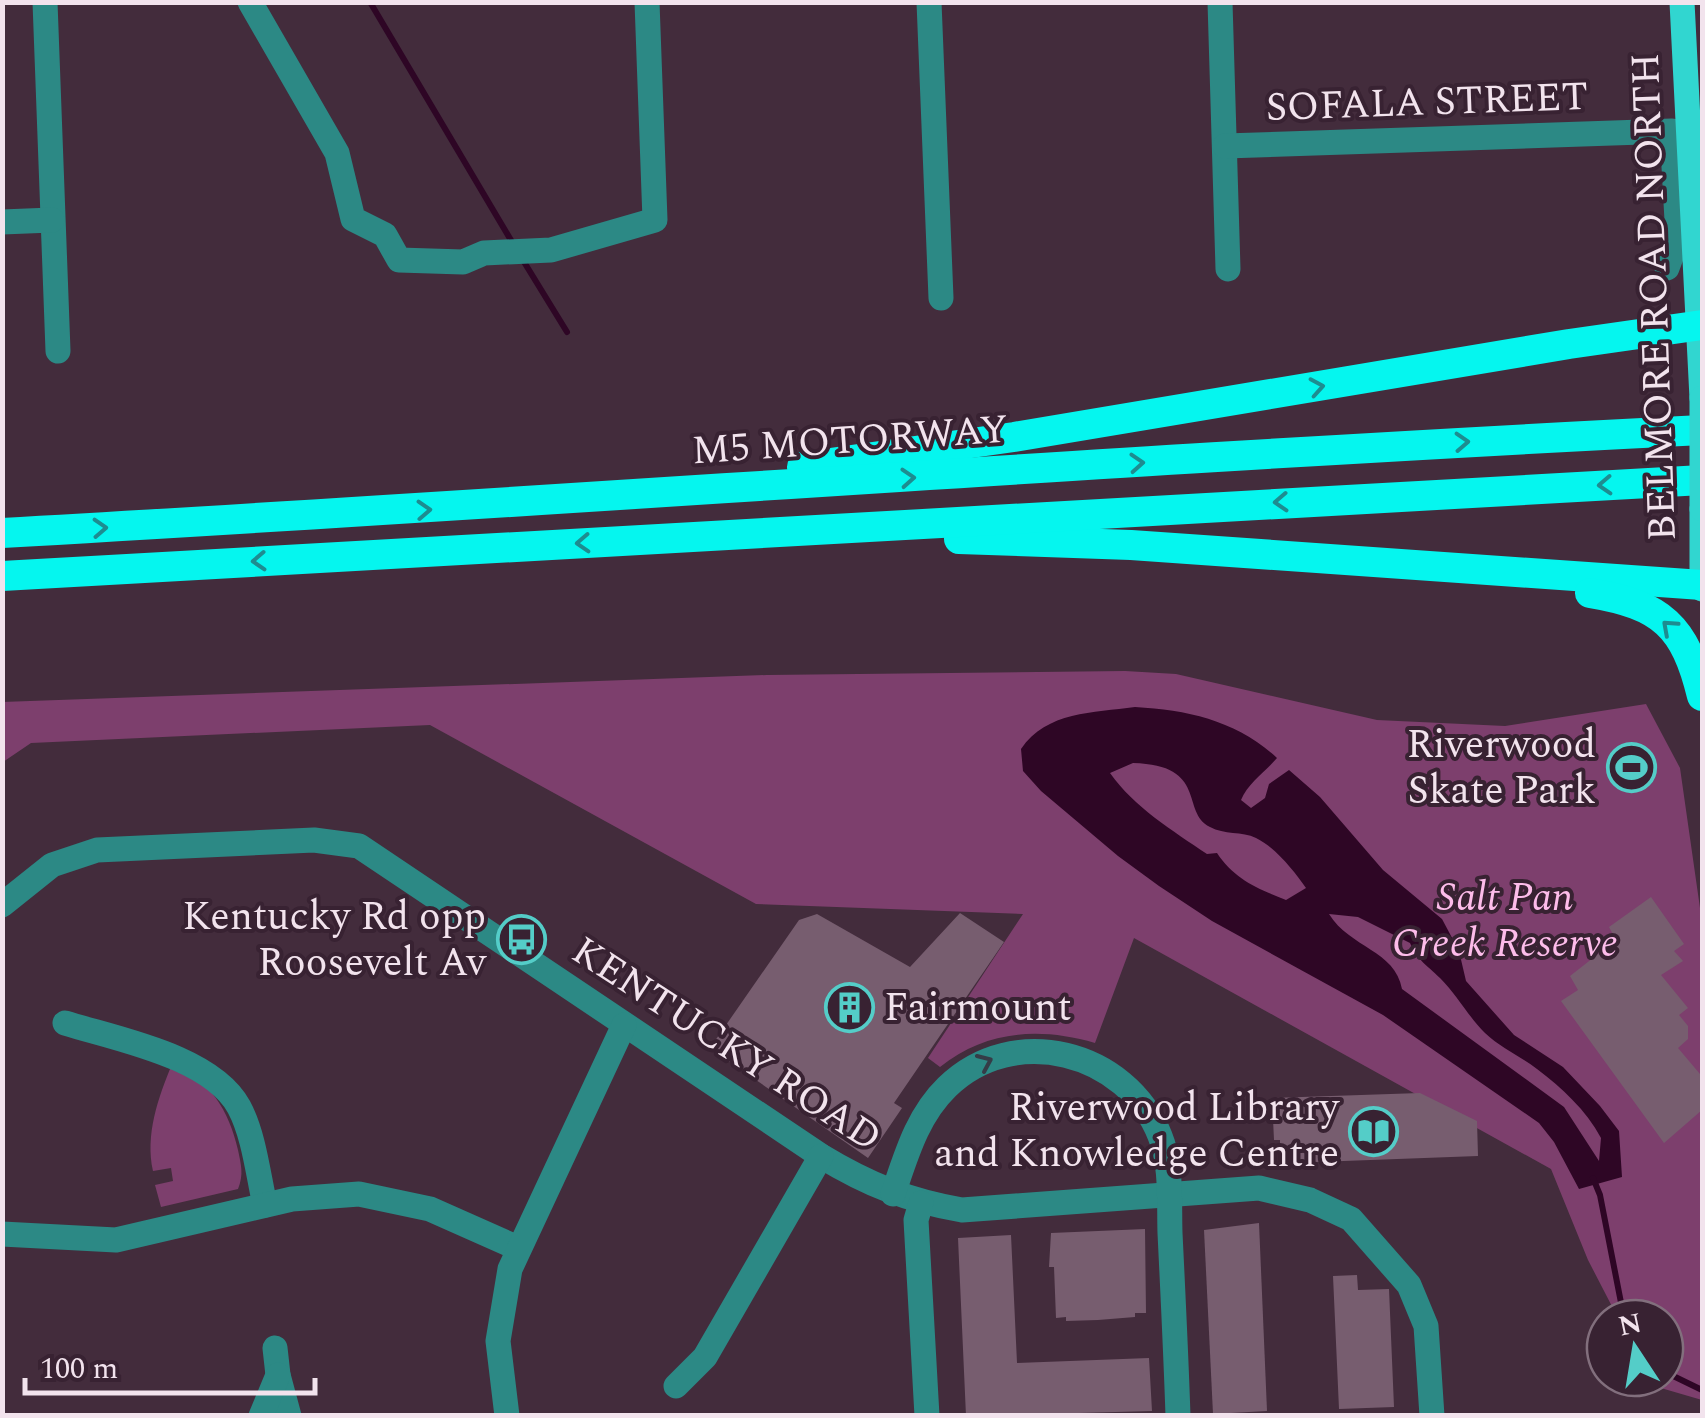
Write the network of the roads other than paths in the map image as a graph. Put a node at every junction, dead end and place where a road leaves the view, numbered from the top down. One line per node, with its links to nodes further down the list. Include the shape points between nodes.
1 (45, 2): 8 (street)
2 (250, 2): 3 (street, via 337,154 352,219 385,235 399,260 463,262 484,253 551,250 655,220)
3 (648, 2)
4 (929, 2): 12 (street)
5 (1220, 2): 7 (street)
6 (1682, 2): 13 (main road, BELMORE ROAD NORTH)
7 (1226, 146): 10 (street); 11 (street, SOFALA STREET, via 1672,131 1678,238)
8 (52, 220): 9 (street); 14 (street)
9 (2, 222)
10 (1228, 268)
11 (1667, 268)
12 (941, 298)
13 (1701, 325): 15 (main road, BELMORE ROAD NORTH); 18 (highway, one-way to 13, via 1014,437)
14 (58, 350)
15 (1702, 398): 19 (main road, BELMORE ROAD NORTH, bridge)
16 (1702, 430): 18 (highway, M5 MOTORWAY, one-way to 16)
17 (1702, 480): 21 (highway, one-way to 21)
18 (566, 500): 20 (highway, M5 MOTORWAY, one-way to 18)
19 (1702, 509): 24 (main road, BELMORE ROAD NORTH)
20 (2, 533)
21 (680, 537): 22 (highway, via 1131,545); 23 (highway, one-way to 23)
22 (1450, 570): 24 (highway); 25 (highway, one-way to 22, via 1689,650 1674,628 1629,602)
23 (2, 576)
24 (1702, 586)
25 (1702, 696)
26 (2, 904): 28 (street, KENTUCKY ROAD, via 52,865 83,853 345,842 374,854)
27 (65, 1023): 33 (street, via 179,1059 228,1092 246,1125)
28 (624, 1025): 29 (street, KENTUCKY ROAD); 35 (street)
29 (821, 1156): 30 (street, KENTUCKY ROAD); 38 (street, via 705,1356)
30 (893, 1194): 31 (street, one-way to 31, via 924,1116 945,1089 979,1063 1038,1051 1083,1059 1131,1090 1160,1137); 32 (street, KENTUCKY ROAD)
31 (1168, 1195): 32 (street, KENTUCKY ROAD, via 980,1209); 43 (street); 44 (street, KENTUCKY ROAD, via 1259,1188 1310,1200 1351,1220 1409,1284 1426,1326)
32 (921, 1204): 42 (street, via 916,1220)
33 (266, 1205): 34 (street, via 116,1240); 35 (street, via 332,1194 383,1197 430,1209)
34 (2, 1234)
35 (518, 1248): 41 (street, via 498,1342)
36 (275, 1348): 37 (street)
37 (278, 1375): 39 (street); 40 (street)
38 (676, 1386)
39 (261, 1416)
40 (289, 1416)
41 (508, 1416)
42 (927, 1416)
43 (1178, 1416)
44 (1432, 1416)

